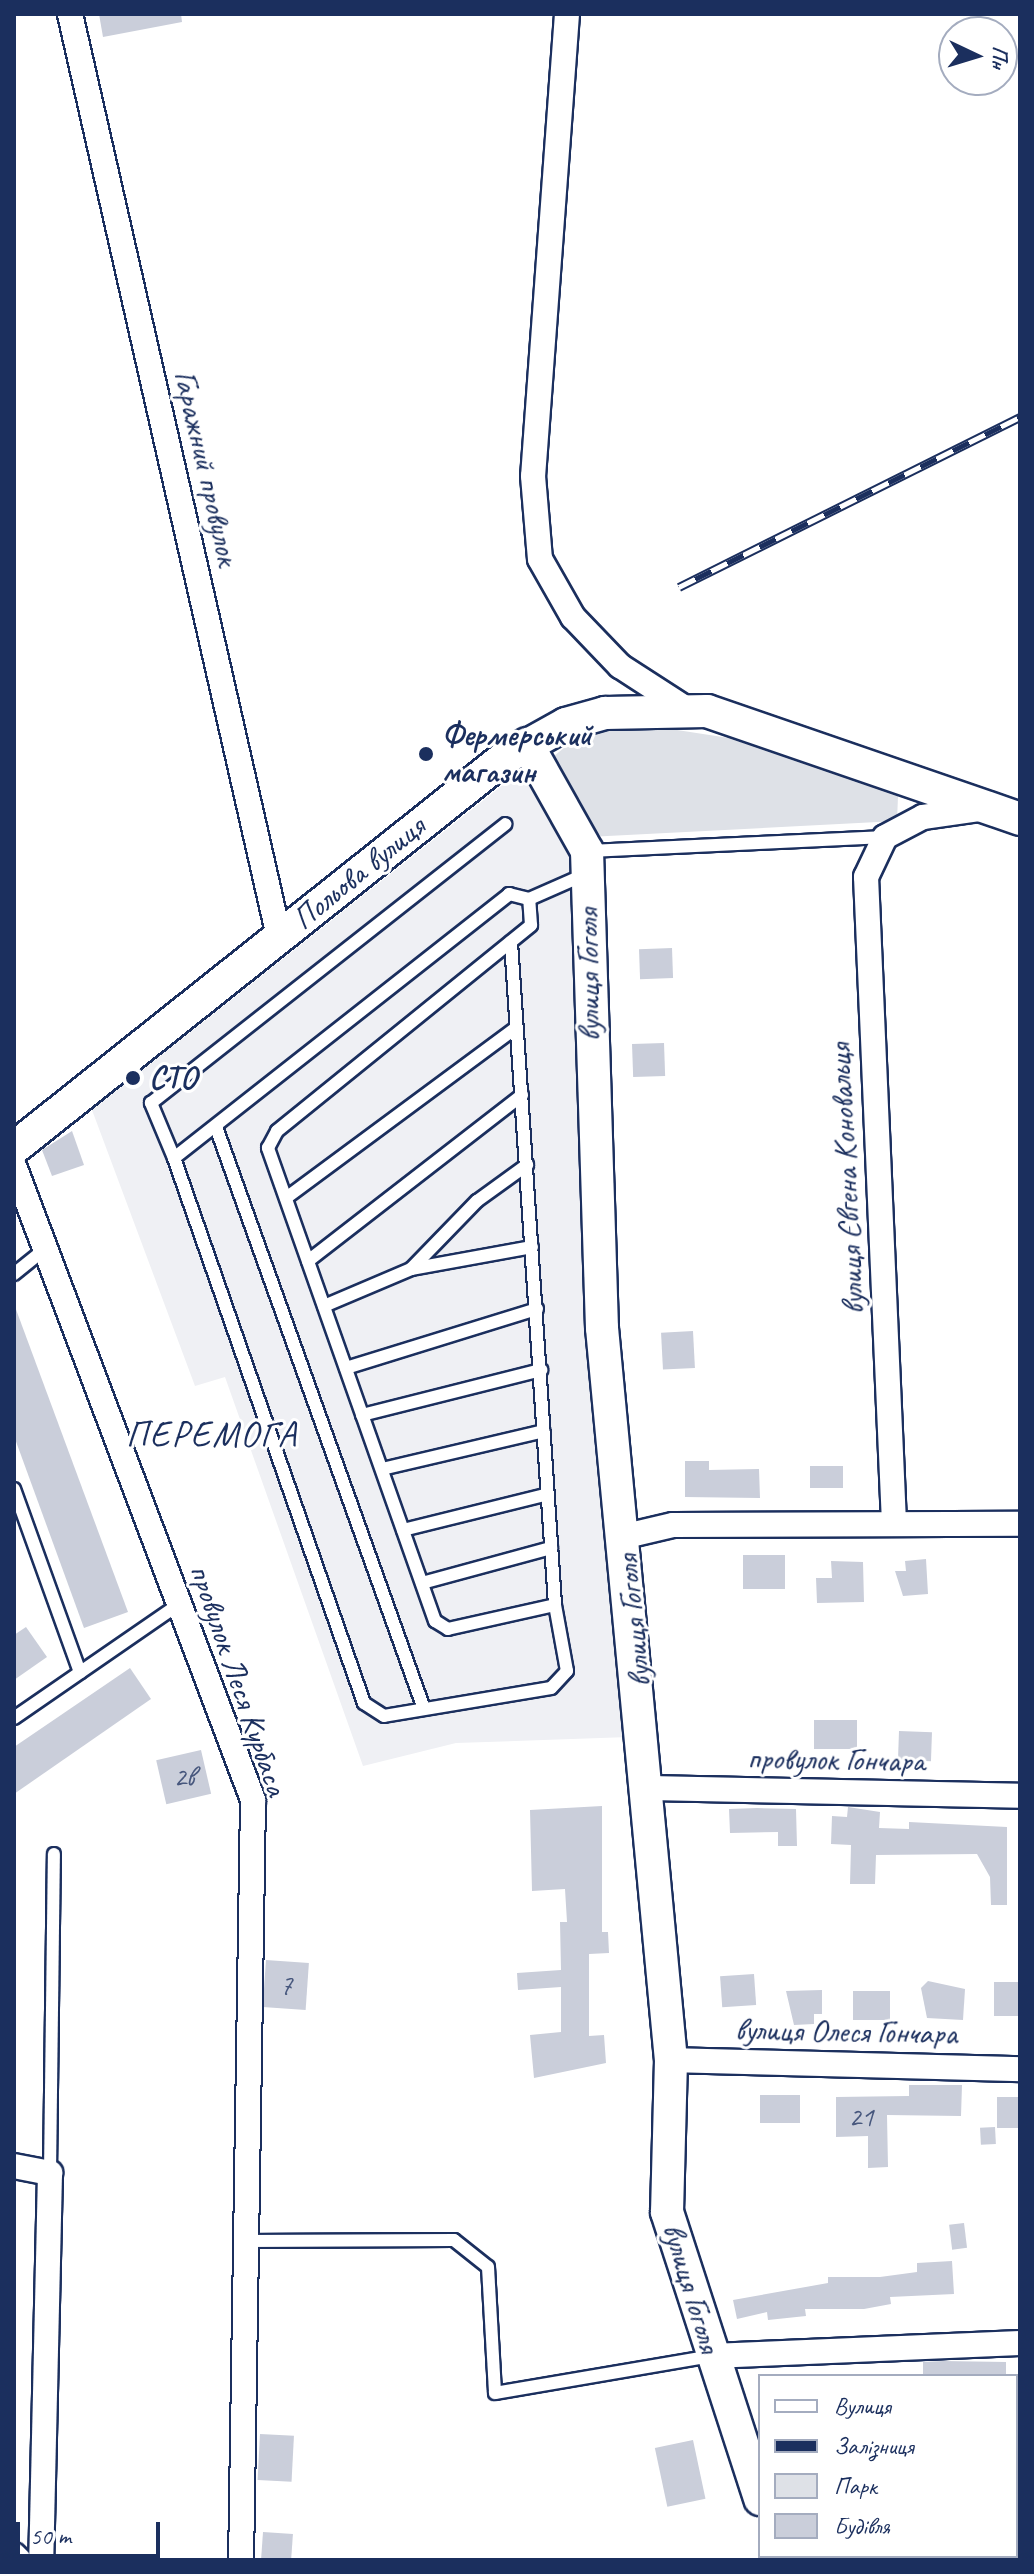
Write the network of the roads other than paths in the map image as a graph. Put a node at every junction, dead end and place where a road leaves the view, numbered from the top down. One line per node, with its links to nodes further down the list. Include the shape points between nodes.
1 (70, 14): 11 (street, Гаражний провулок)
2 (567, 14): 3 (street, via 533,476 540,559 573,617 611,656)
3 (685, 708): 4 (street, Польова вулиця, via 605,713); 5 (street, Польова вулиця, via 792,737)
4 (527, 744): 9 (street, вулиця Гоголя); 11 (street, Польова вулиця)
5 (980, 809): 6 (street, Польова вулиця); 8 (street, via 923,817)
6 (1020, 819)
7 (505, 824): 17 (lane, via 151,1103)
8 (885, 837): 9 (lane); 35 (street, вулиця Євгена Коновальця, via 866,877)
9 (587, 862): 10 (lane); 38 (street, вулиця Гоголя, via 602,1328)
10 (529, 899): 12 (lane, via 531,925); 15 (lane, via 509,894)
11 (279, 937): 16 (street, Польова вулиця)
12 (511, 942): 13 (lane); 20 (lane, via 271,1137)
13 (517, 1027): 14 (lane); 20 (lane)
14 (522, 1095): 18 (lane); 23 (lane)
15 (216, 1127): 17 (lane); 44 (lane)
16 (14, 1148)
17 (174, 1158): 44 (lane, via 364,1703 384,1716)
18 (527, 1165): 21 (lane); 24 (lane, via 477,1201)
19 (14, 1166): 22 (street, провулок Леся Курбаса)
20 (286, 1198): 23 (lane)
21 (532, 1247): 24 (lane); 27 (lane)
22 (45, 1249): 25 (lane); 41 (street, провулок Леся Курбаса)
23 (308, 1261): 26 (lane)
24 (411, 1269): 26 (lane)
25 (14, 1274)
26 (324, 1306): 28 (lane)
27 (537, 1309): 28 (lane); 29 (lane)
28 (346, 1368): 30 (lane)
29 (541, 1370): 30 (lane); 31 (lane)
30 (362, 1415): 32 (lane)
31 (544, 1431): 32 (lane); 33 (lane)
32 (382, 1469): 37 (lane)
33 (548, 1494): 37 (lane); 39 (lane)
34 (15, 1498): 43 (lane)
35 (894, 1523): 36 (street); 38 (street, via 673,1525)
36 (1020, 1524)
37 (403, 1530): 40 (lane)
38 (626, 1536): 46 (street, вулиця Гоголя)
39 (551, 1548): 40 (lane); 42 (lane)
40 (422, 1583): 42 (lane, via 435,1621 448,1629)
41 (179, 1604): 43 (lane); 53 (street, провулок Леся Курбаса, via 253,1800)
42 (555, 1605): 44 (lane, via 563,1681)
43 (80, 1672): 45 (lane)
44 (424, 1709)
45 (14, 1718)
46 (650, 1788): 47 (street, провулок Гончара); 49 (street, вулиця Гоголя)
47 (1020, 1796)
48 (54, 1854): 52 (lane)
49 (671, 2060): 50 (street, вулиця Олеся Гончара); 55 (street, вулиця Гоголя, via 667,2212)
50 (1020, 2069)
51 (14, 2166): 52 (street)
52 (50, 2173): 59 (street)
53 (246, 2241): 55 (lane, via 454,2240 488,2267 495,2393); 60 (street, провулок Леся Курбаса)
54 (1020, 2343): 55 (street)
55 (712, 2356): 56 (street, вулиця Гоголя)
56 (758, 2493)
57 (14, 2555): 58 (street)
58 (19, 2560)
59 (41, 2560)
60 (241, 2560)

